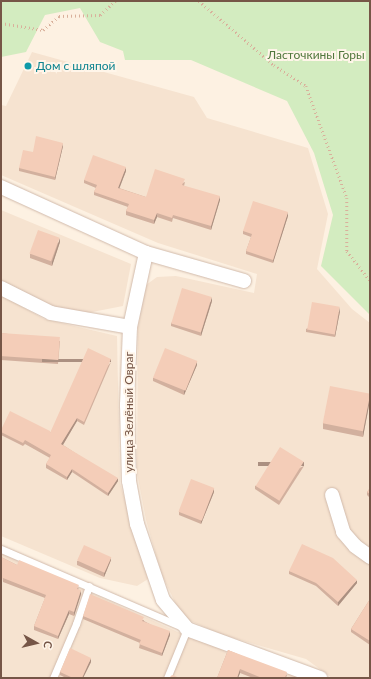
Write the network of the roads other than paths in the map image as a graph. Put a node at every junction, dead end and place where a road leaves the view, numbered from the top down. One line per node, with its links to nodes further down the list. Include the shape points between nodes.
1 (1, 187): 2 (street)
2 (146, 253): 3 (street); 5 (street, улица Зелёный Овраг)
3 (244, 280)
4 (1, 288): 5 (street, via 51,313)
5 (130, 327): 10 (street, улица Зелёный Овраг, via 126,406 133,504 163,600)
6 (332, 495): 8 (street, via 343,532)
7 (1, 549): 9 (lane)
8 (370, 557)
9 (88, 586): 10 (lane); 11 (lane, via 76,624)
10 (187, 629): 12 (lane); 13 (street)
11 (53, 678)
12 (167, 678)
13 (320, 678)

